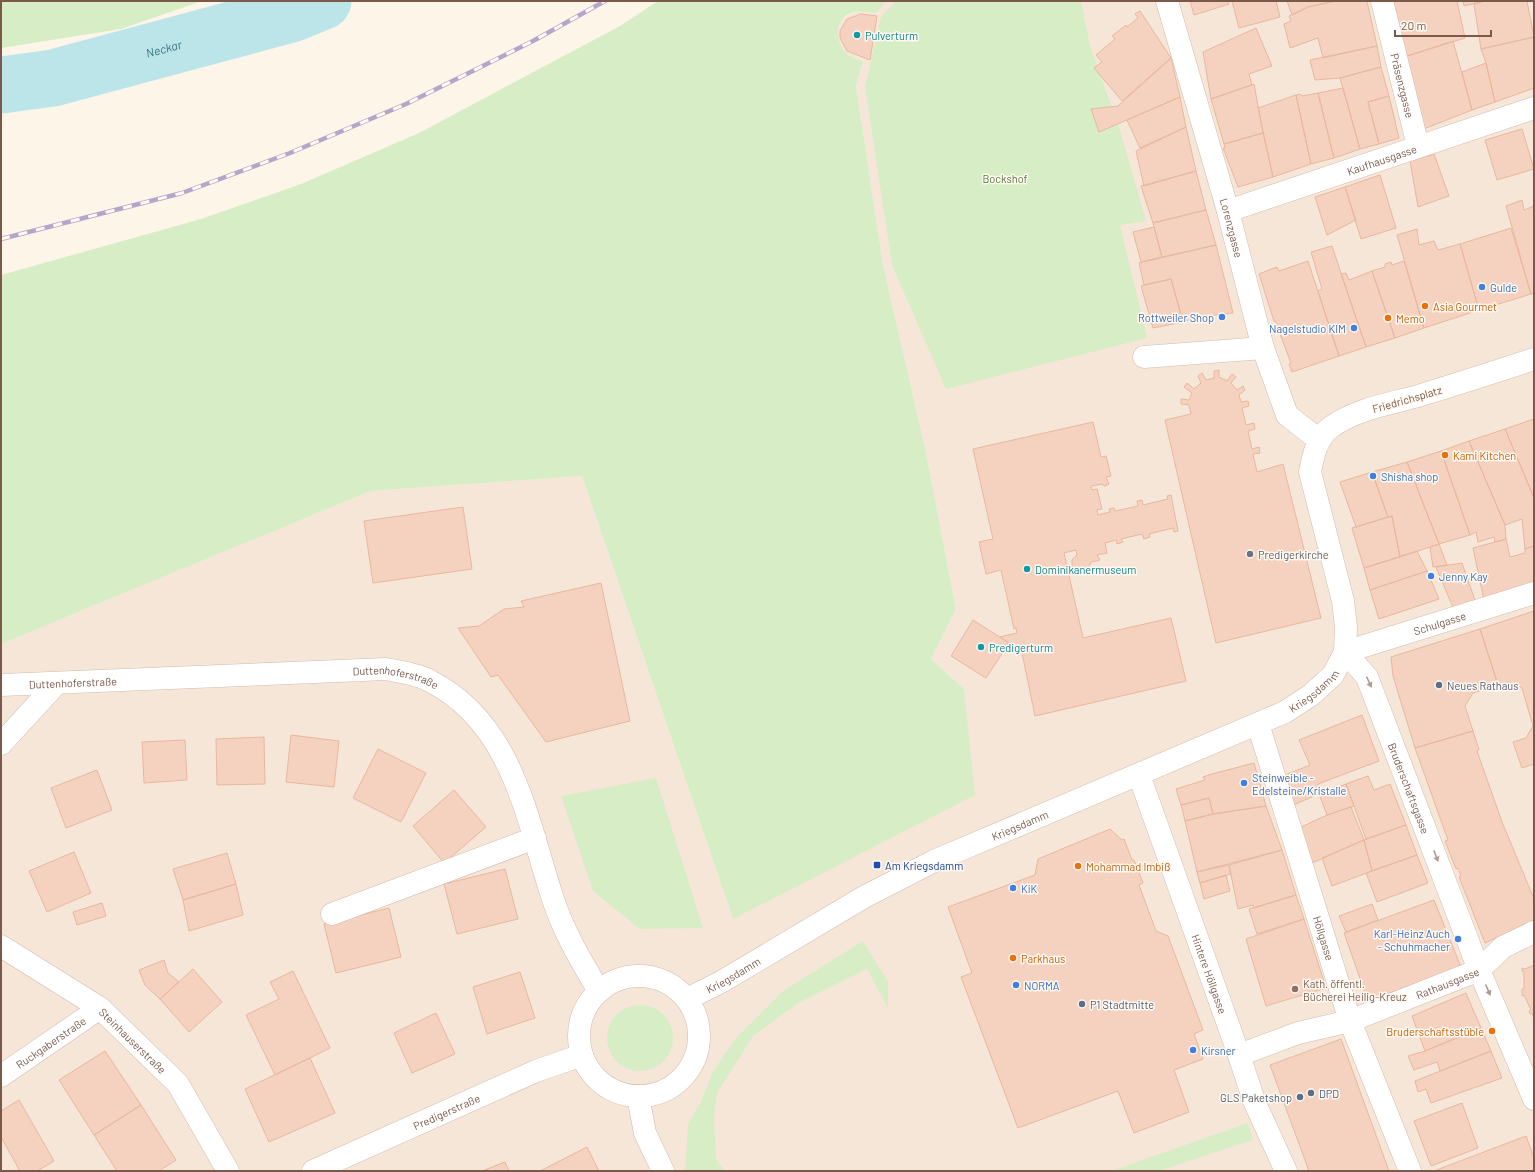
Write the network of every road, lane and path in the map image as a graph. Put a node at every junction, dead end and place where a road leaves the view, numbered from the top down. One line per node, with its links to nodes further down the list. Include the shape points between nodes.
1 (1167, 1): 5 (street, Lorenzgasse)
2 (1382, 1): 4 (street, Präsenzgasse)
3 (1534, 108): 4 (street, Kaufhausgasse)
4 (1418, 146): 5 (street, Kaufhausgasse)
5 (1228, 211): 6 (street, Lorenzgasse)
6 (1263, 348): 7 (street); 9 (street, Lorenzgasse, via 1287,414)
7 (1144, 357)
8 (1534, 358): 9 (street, Friedrichsplatz, via 1476,379 1357,413 1331,427)
9 (1319, 440): 11 (street, Friedrichsplatz, via 1310,472 1343,601)
10 (1534, 593): 11 (street, Schulgasse)
11 (1345, 652): 14 (street, Kriegsdamm, via 1333,675 1311,695 1285,712); 21 (street, Bruderschaftsgasse, one-way to 21, via 1367,677)
12 (57, 683): 13 (street, Duttenhoferstraße); 15 (street); 17 (street, Duttenhoferstraße, via 386,669 430,680 469,707 491,734 516,783)
13 (1, 685)
14 (1258, 724): 16 (street, Kriegsdamm); 25 (street, Höllgasse)
15 (1, 744)
16 (1139, 775): 23 (street, Kriegsdamm, via 934,861 864,897 721,982); 27 (street, Hintere Höllgasse)
17 (535, 838): 18 (street); 22 (street, Duttenhoferstraße, via 552,898 579,958)
18 (332, 914)
19 (1534, 932): 21 (street, Rathausgasse, via 1503,947)
20 (1, 946): 24 (street, Steinhauserstraße)
21 (1479, 970): 25 (street, Rathausgasse); 30 (street, Bruderschaftsgasse, one-way to 30)
22 (599, 991): 23 (street, via 620,979 638,976 656,978 673,986); 26 (street, via 588,1005 580,1024 579,1040)
23 (687, 999): 29 (street, via 696,1016 699,1035 696,1054 690,1066 674,1085 657,1093)
24 (100, 1008): 28 (street, Ruckgaberstraße); 31 (street, Steinhauserstraße, via 178,1084)
25 (1350, 1021): 27 (street, Rathausgasse, via 1298,1032); 35 (street, Höllgasse)
26 (582, 1055): 29 (street, via 594,1075 606,1086); 32 (street, Predigerstraße, via 536,1071)
27 (1239, 1055): 34 (street, Hintere Höllgasse, via 1254,1101)
28 (1, 1076)
29 (638, 1096): 33 (street, via 645,1133)
30 (1534, 1099)
31 (228, 1171)
32 (313, 1171)
33 (664, 1171)
34 (1286, 1171)
35 (1410, 1171)

